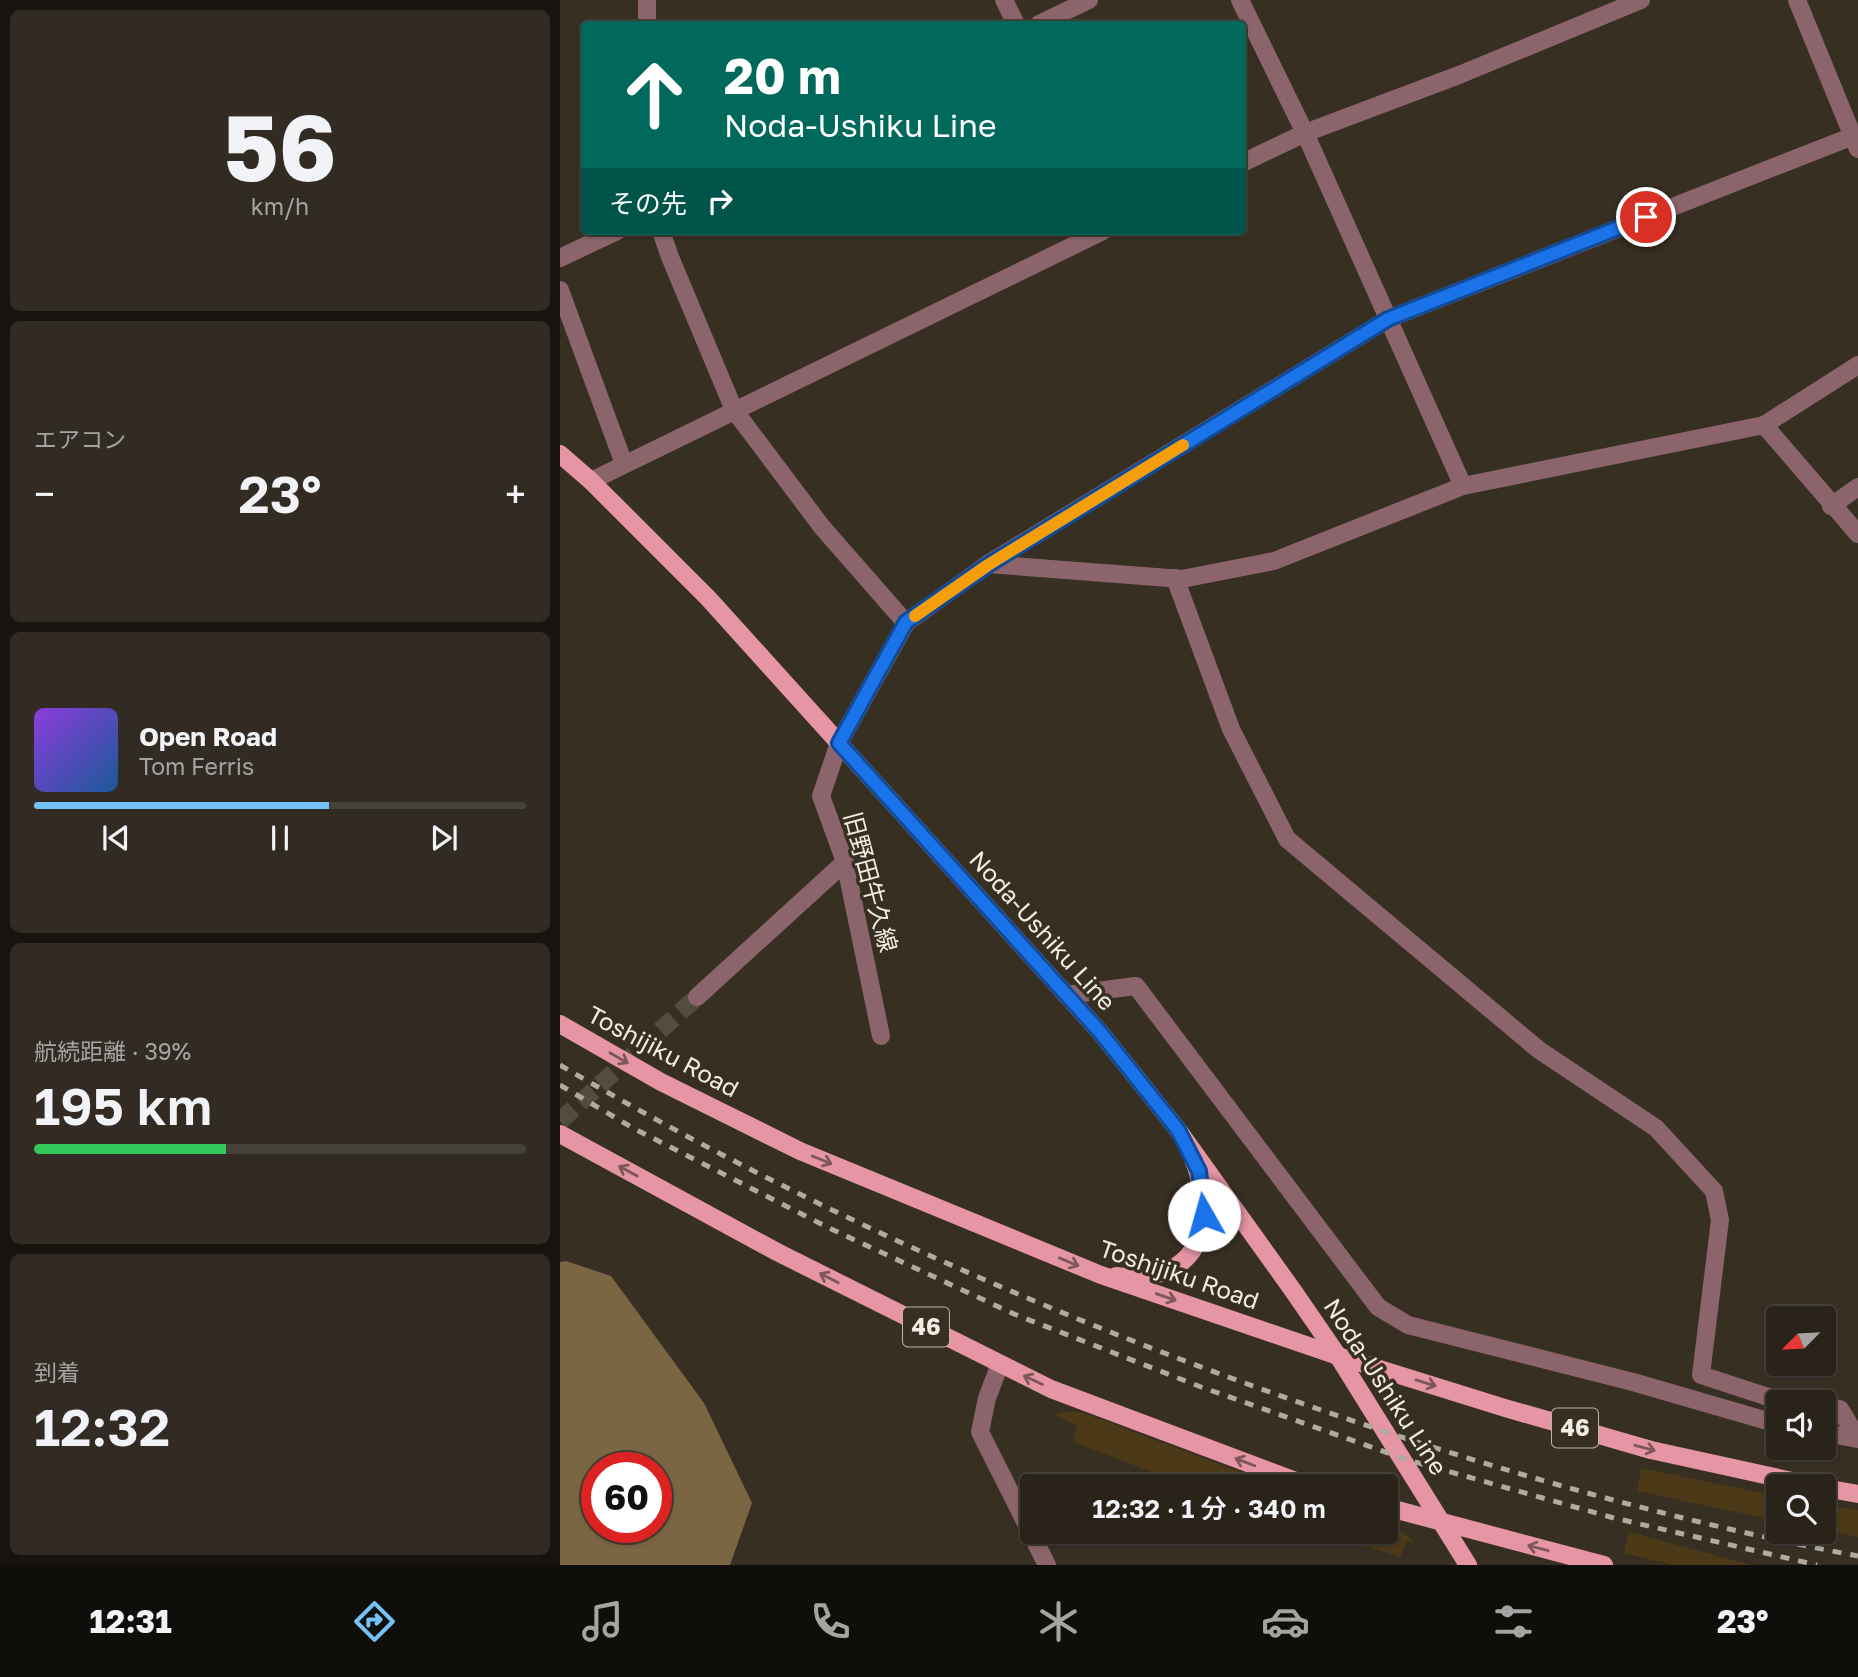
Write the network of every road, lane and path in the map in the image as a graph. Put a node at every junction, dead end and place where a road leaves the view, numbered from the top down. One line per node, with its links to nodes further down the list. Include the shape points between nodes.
1 (647, 0): 7 (street)
2 (1004, 0): 8 (street)
3 (1089, 0): 9 (street)
4 (1240, 0): 10 (street)
5 (1642, 0): 10 (street)
6 (1797, 0): 11 (street)
7 (647, 21)
8 (1014, 21)
9 (1045, 21)
10 (1305, 133): 12 (street); 18 (street)
11 (1856, 140): 18 (street)
12 (1246, 161)
13 (609, 235): 16 (street)
14 (662, 235): 20 (street)
15 (1095, 235): 20 (street)
16 (560, 258)
17 (560, 290): 23 (street)
18 (1388, 319): 25 (street); 29 (street)
19 (1858, 365): 21 (street)
20 (734, 410): 23 (street); 31 (street, via 822,527)
21 (1764, 425): 25 (street); 27 (street)
22 (560, 454): 24 (main road, Noda-Ushiku Line)
23 (624, 464): 24 (street)
24 (591, 481): 32 (main road, Noda-Ushiku Line, via 708,598)
25 (1463, 486): 30 (street, via 1273,561)
26 (1858, 487): 27 (street)
27 (1831, 506): 28 (street)
28 (1858, 534)
29 (988, 565): 30 (street); 31 (street)
30 (1175, 578): 43 (street, via 1231,729 1287,839 1539,1050 1656,1128 1714,1191 1720,1220 1701,1375)
31 (906, 622): 32 (street, 旧野田牛久線)
32 (839, 743): 33 (street, 旧野田牛久線, via 821,796); 34 (main road, Noda-Ushiku Line)
33 (845, 862): 35 (street); 37 (street, 旧野田牛久線)
34 (1066, 995): 38 (main road, Noda-Ushiku Line); 45 (street, via 1136,986 1378,1307 1408,1325)
35 (697, 997)
36 (560, 1024): 40 (main road, Toshijiku Road / 46, one-way to 40, via 661,1082 800,1151)
37 (881, 1036)
38 (1178, 1130): 40 (main road, via 1199,1171 1204,1215 1198,1244 1179,1266 1157,1274); 41 (main road, Noda-Ushiku Line)
39 (560, 1134): 42 (main road, 46, one-way to 39, via 777,1252)
40 (1101, 1275): 41 (main road, Toshijiku Road / 46, one-way to 41)
41 (1338, 1356): 49 (main road, Toshijiku Road / 46, one-way to 49, via 1651,1450); 53 (main road, Noda-Ushiku Line)
42 (1000, 1364): 48 (main road, 46, one-way to 42, via 1051,1388); 54 (street, via 986,1398 980,1432)
43 (1766, 1395)
44 (1836, 1408): 47 (street)
45 (1766, 1421)
46 (1836, 1435): 47 (street)
47 (1858, 1439)
48 (1277, 1474)
49 (1766, 1475)
50 (1836, 1490): 51 (main road)
51 (1858, 1494)
52 (1398, 1510): 53 (main road)
53 (1443, 1522): 55 (main road, Noda-Ushiku Line); 56 (main road, one-way to 53)
54 (1047, 1565)
55 (1468, 1565)
56 (1604, 1565)

